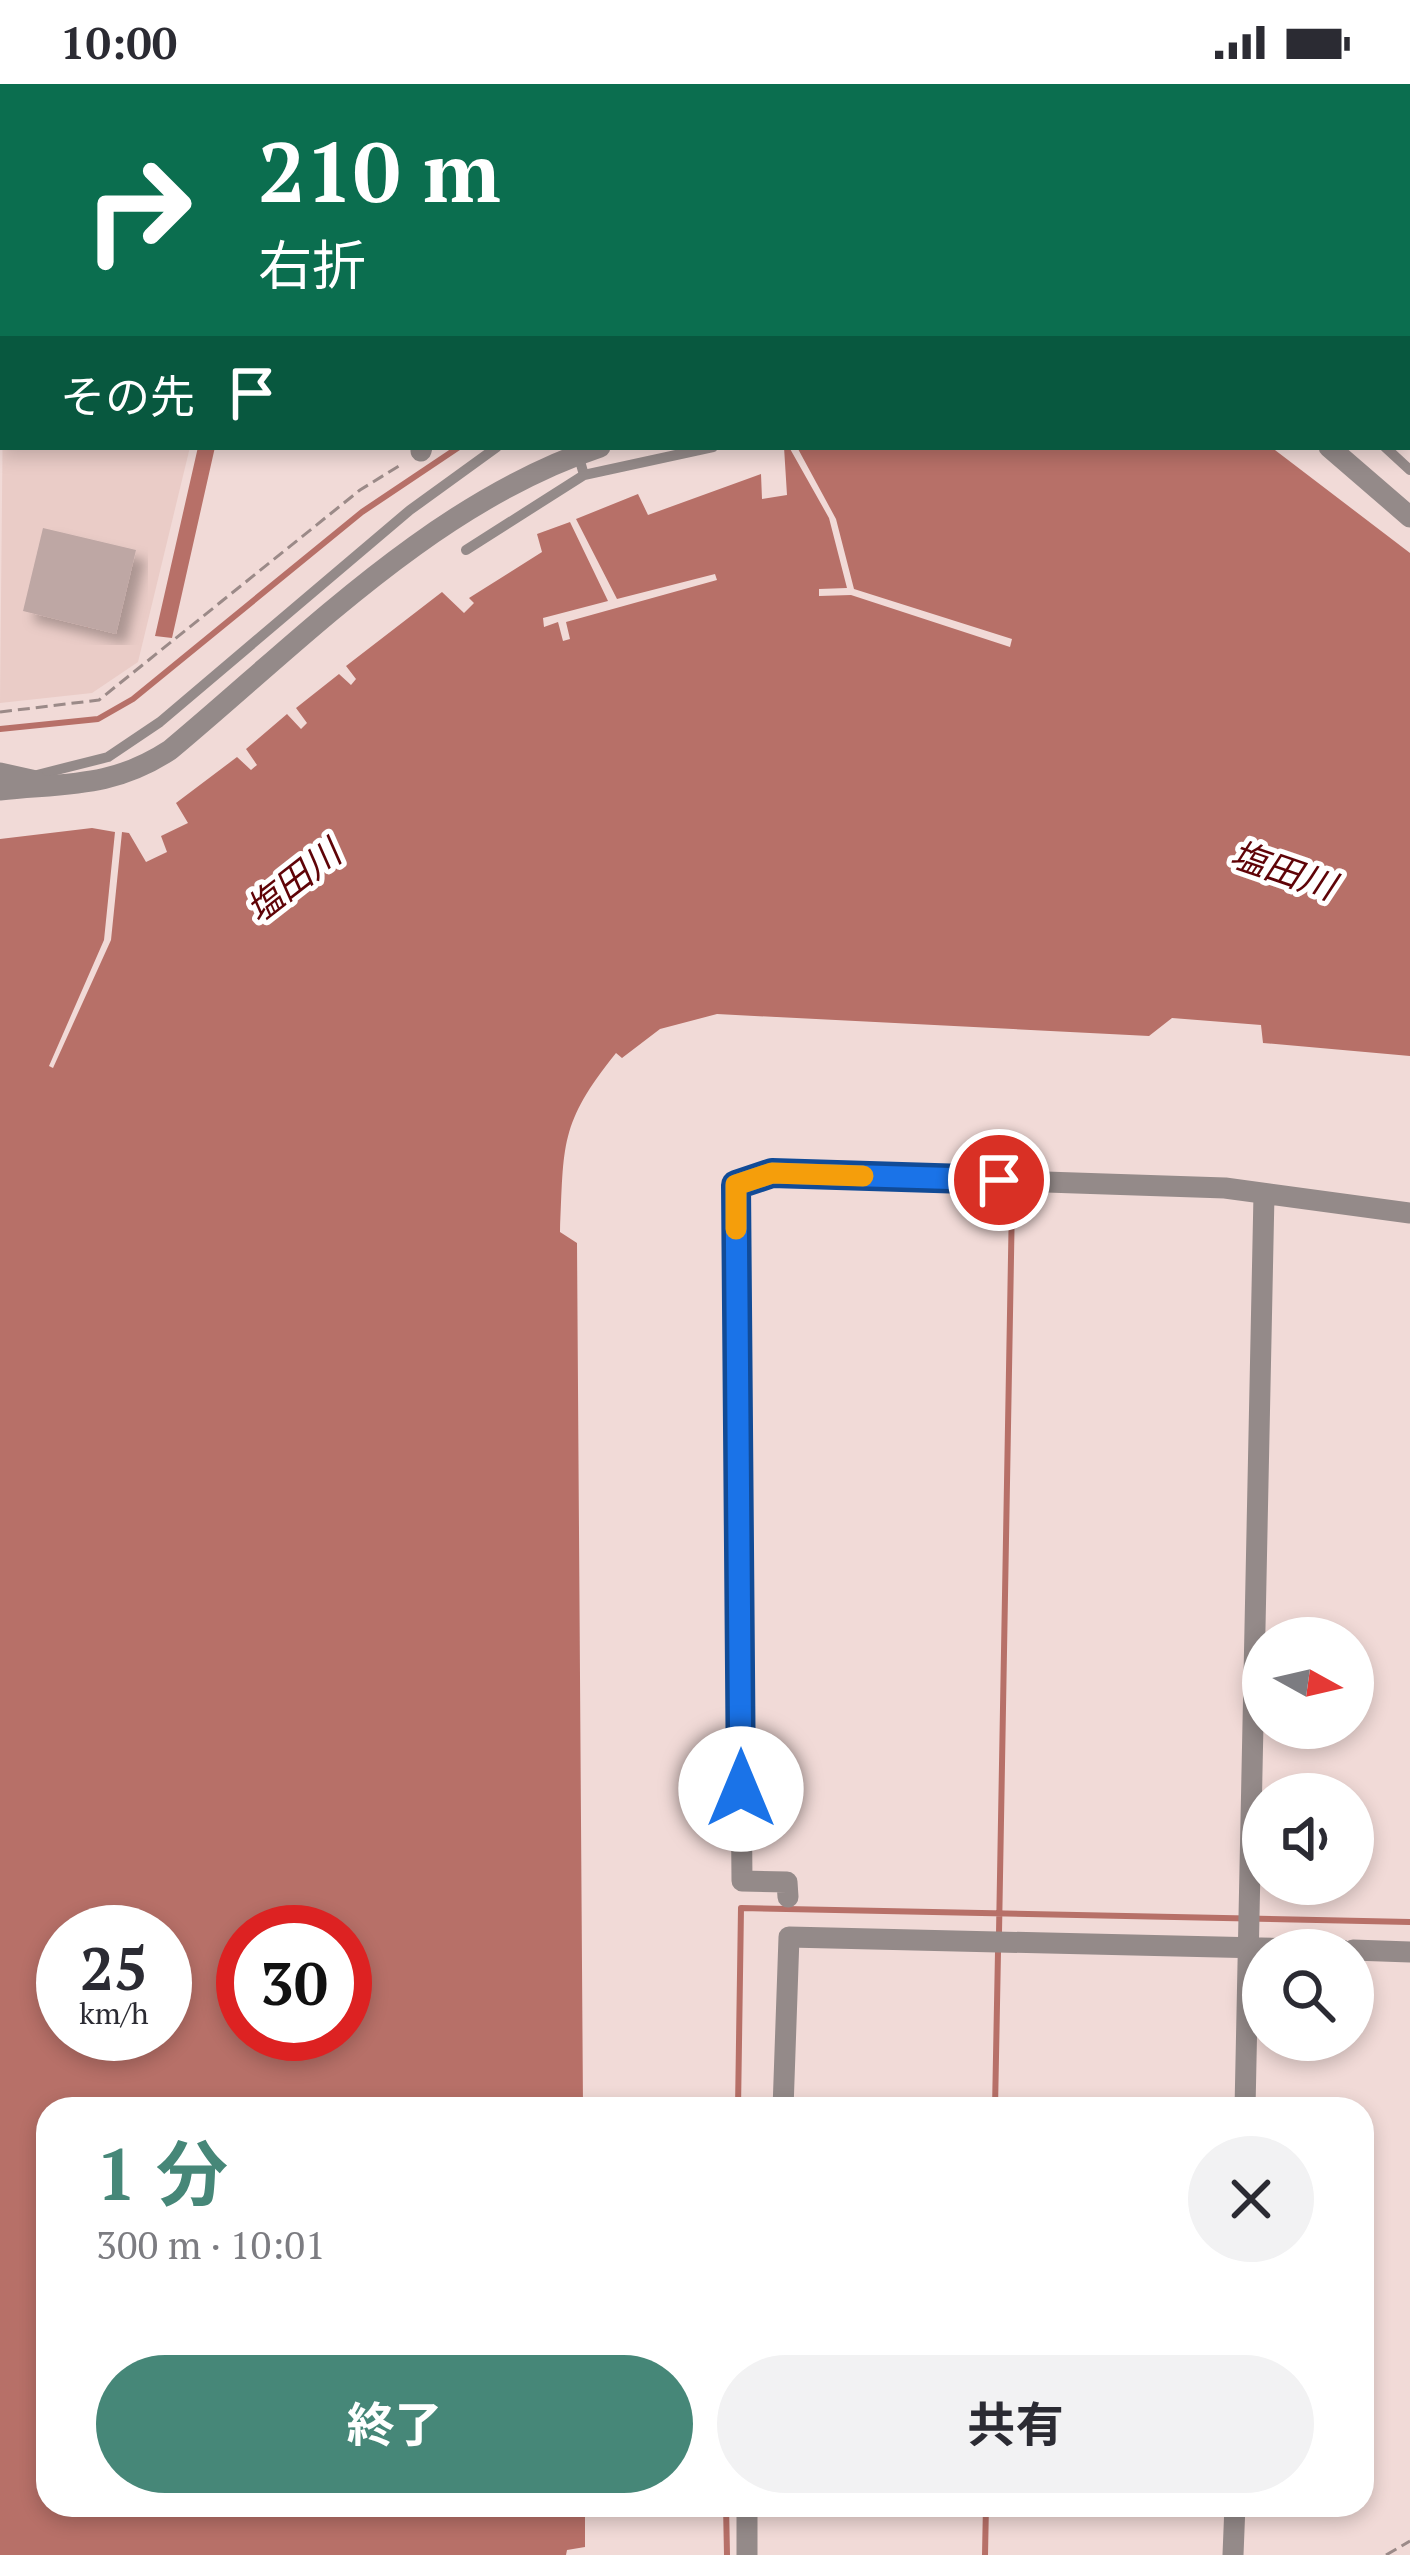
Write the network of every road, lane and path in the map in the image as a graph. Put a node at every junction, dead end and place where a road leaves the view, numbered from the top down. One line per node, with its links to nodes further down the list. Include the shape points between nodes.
1 (420, 450): 9 (path, via 99,700)
2 (493, 450): 11 (lane, via 160,722 108,757)
3 (598, 450): 6 (street)
4 (691, 450): 6 (lane)
5 (1332, 450): 7 (street)
6 (581, 465): 8 (lane); 11 (street, via 509,488 408,551 135,773 94,784)
7 (1410, 517)
8 (466, 550)
9 (0, 712)
10 (0, 772): 11 (street)
11 (36, 781): 12 (street)
12 (0, 790)
13 (1264, 1194): 14 (street); 15 (street, via 772,1173 736,1185 742,1881 787,1882); 16 (street)
14 (1410, 1213)
15 (788, 1897)
16 (1249, 1929)
17 (1242, 1940): 21 (street, via 789,1937)
18 (1374, 1951): 19 (street)
19 (1410, 1952)
20 (1246, 2061): 22 (street)
21 (783, 2097)
22 (1245, 2097)
23 (747, 2517): 26 (street)
24 (1234, 2517): 27 (street)
25 (1410, 2540): 28 (path)
26 (747, 2555)
27 (1233, 2555)
28 (1386, 2555)

